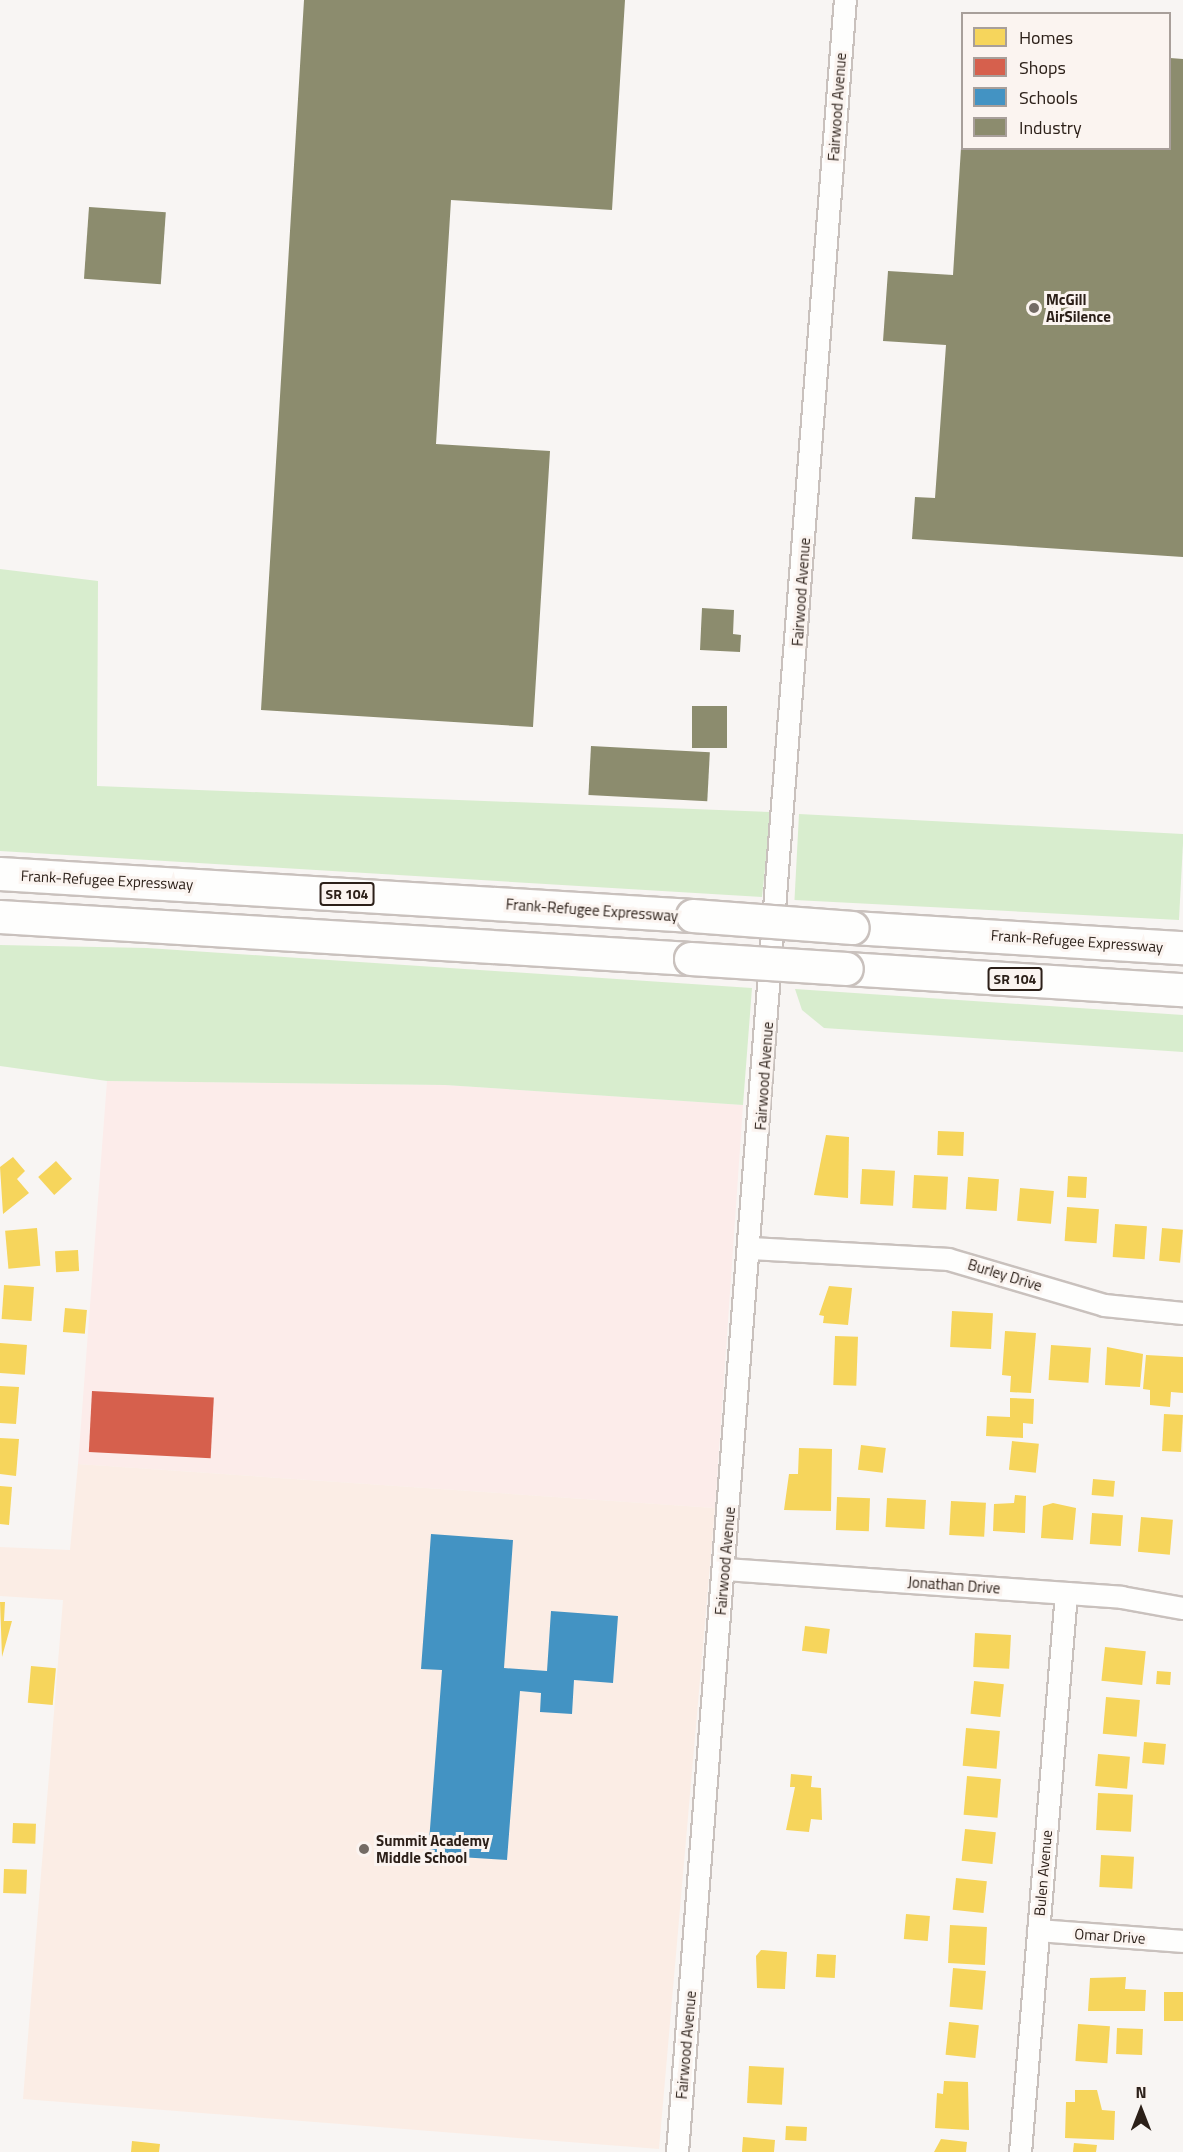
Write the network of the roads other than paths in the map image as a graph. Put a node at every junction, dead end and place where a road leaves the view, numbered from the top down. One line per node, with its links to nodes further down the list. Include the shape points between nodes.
1 (845, 0): 6 (street, Fairwood Avenue)
2 (0, 874): 4 (highway, Frank-Refugee Expressway / SR 104, bridge)
3 (0, 917): 5 (highway, SR 104, bridge)
4 (1183, 948)
5 (1183, 990)
6 (752, 1248): 7 (street, Burley Drive, via 948,1259 1104,1305); 8 (street, Fairwood Avenue)
7 (1183, 1313)
8 (725, 1569): 9 (street, Jonathan Drive); 13 (street, Fairwood Avenue)
9 (1066, 1593): 10 (street, Jonathan Drive); 11 (street, Bulen Avenue)
10 (1183, 1608)
11 (1038, 1930): 12 (street, Omar Drive); 14 (street, Bulen Avenue)
12 (1183, 1941)
13 (677, 2152)
14 (1020, 2152)

